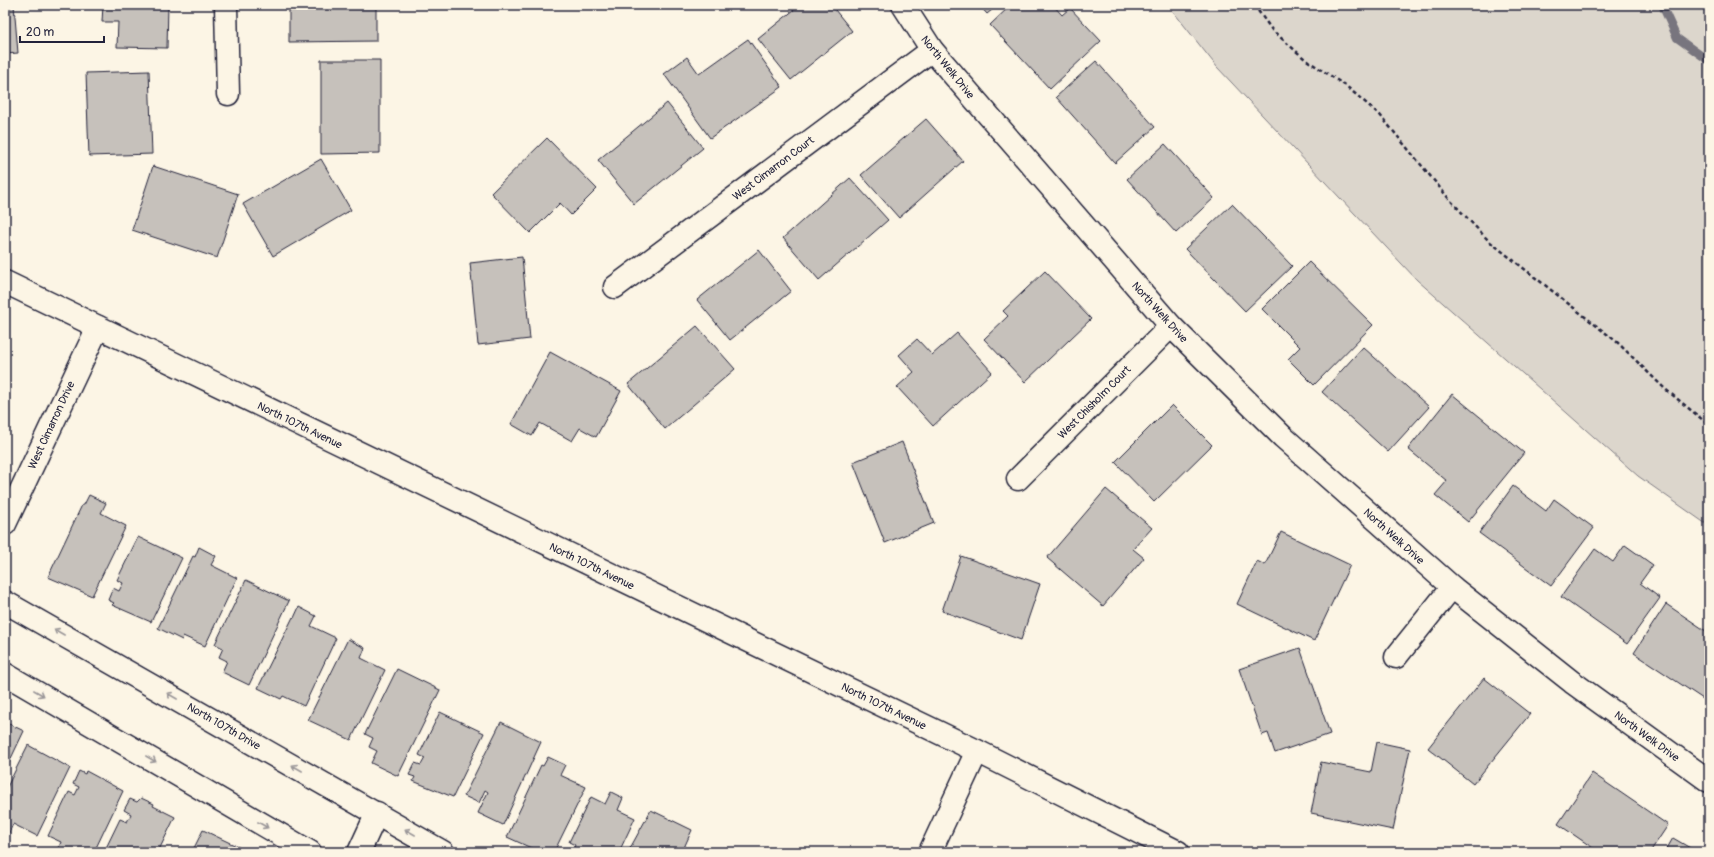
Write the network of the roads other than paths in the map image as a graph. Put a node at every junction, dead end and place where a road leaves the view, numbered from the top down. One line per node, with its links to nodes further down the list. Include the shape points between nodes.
1 (226, 5): 4 (street)
2 (903, 5): 3 (street, North Welk Drive)
3 (932, 50): 6 (street, West Cimarron Court); 7 (street, North Welk Drive)
4 (228, 94)
5 (5, 282): 8 (street, North 107th Avenue)
6 (615, 287)
7 (1171, 326): 9 (street, West Chisholm Court); 11 (street, North Welk Drive, via 1283,437)
8 (98, 327): 10 (street, West Cimarron Drive); 15 (street, North 107th Avenue)
9 (1018, 479)
10 (5, 524)
11 (1452, 587): 13 (street); 16 (street, North Welk Drive, via 1572,682)
12 (5, 602): 17 (street, North 107th Drive, one-way to 12)
13 (1396, 657)
14 (5, 674): 18 (street, one-way to 18)
15 (977, 751): 21 (street); 22 (street, North 107th Avenue)
16 (1709, 781)
17 (377, 813): 19 (street); 20 (street, North 107th Drive, one-way to 17)
18 (310, 852)
19 (359, 852)
20 (443, 852)
21 (930, 852)
22 (1178, 852)

